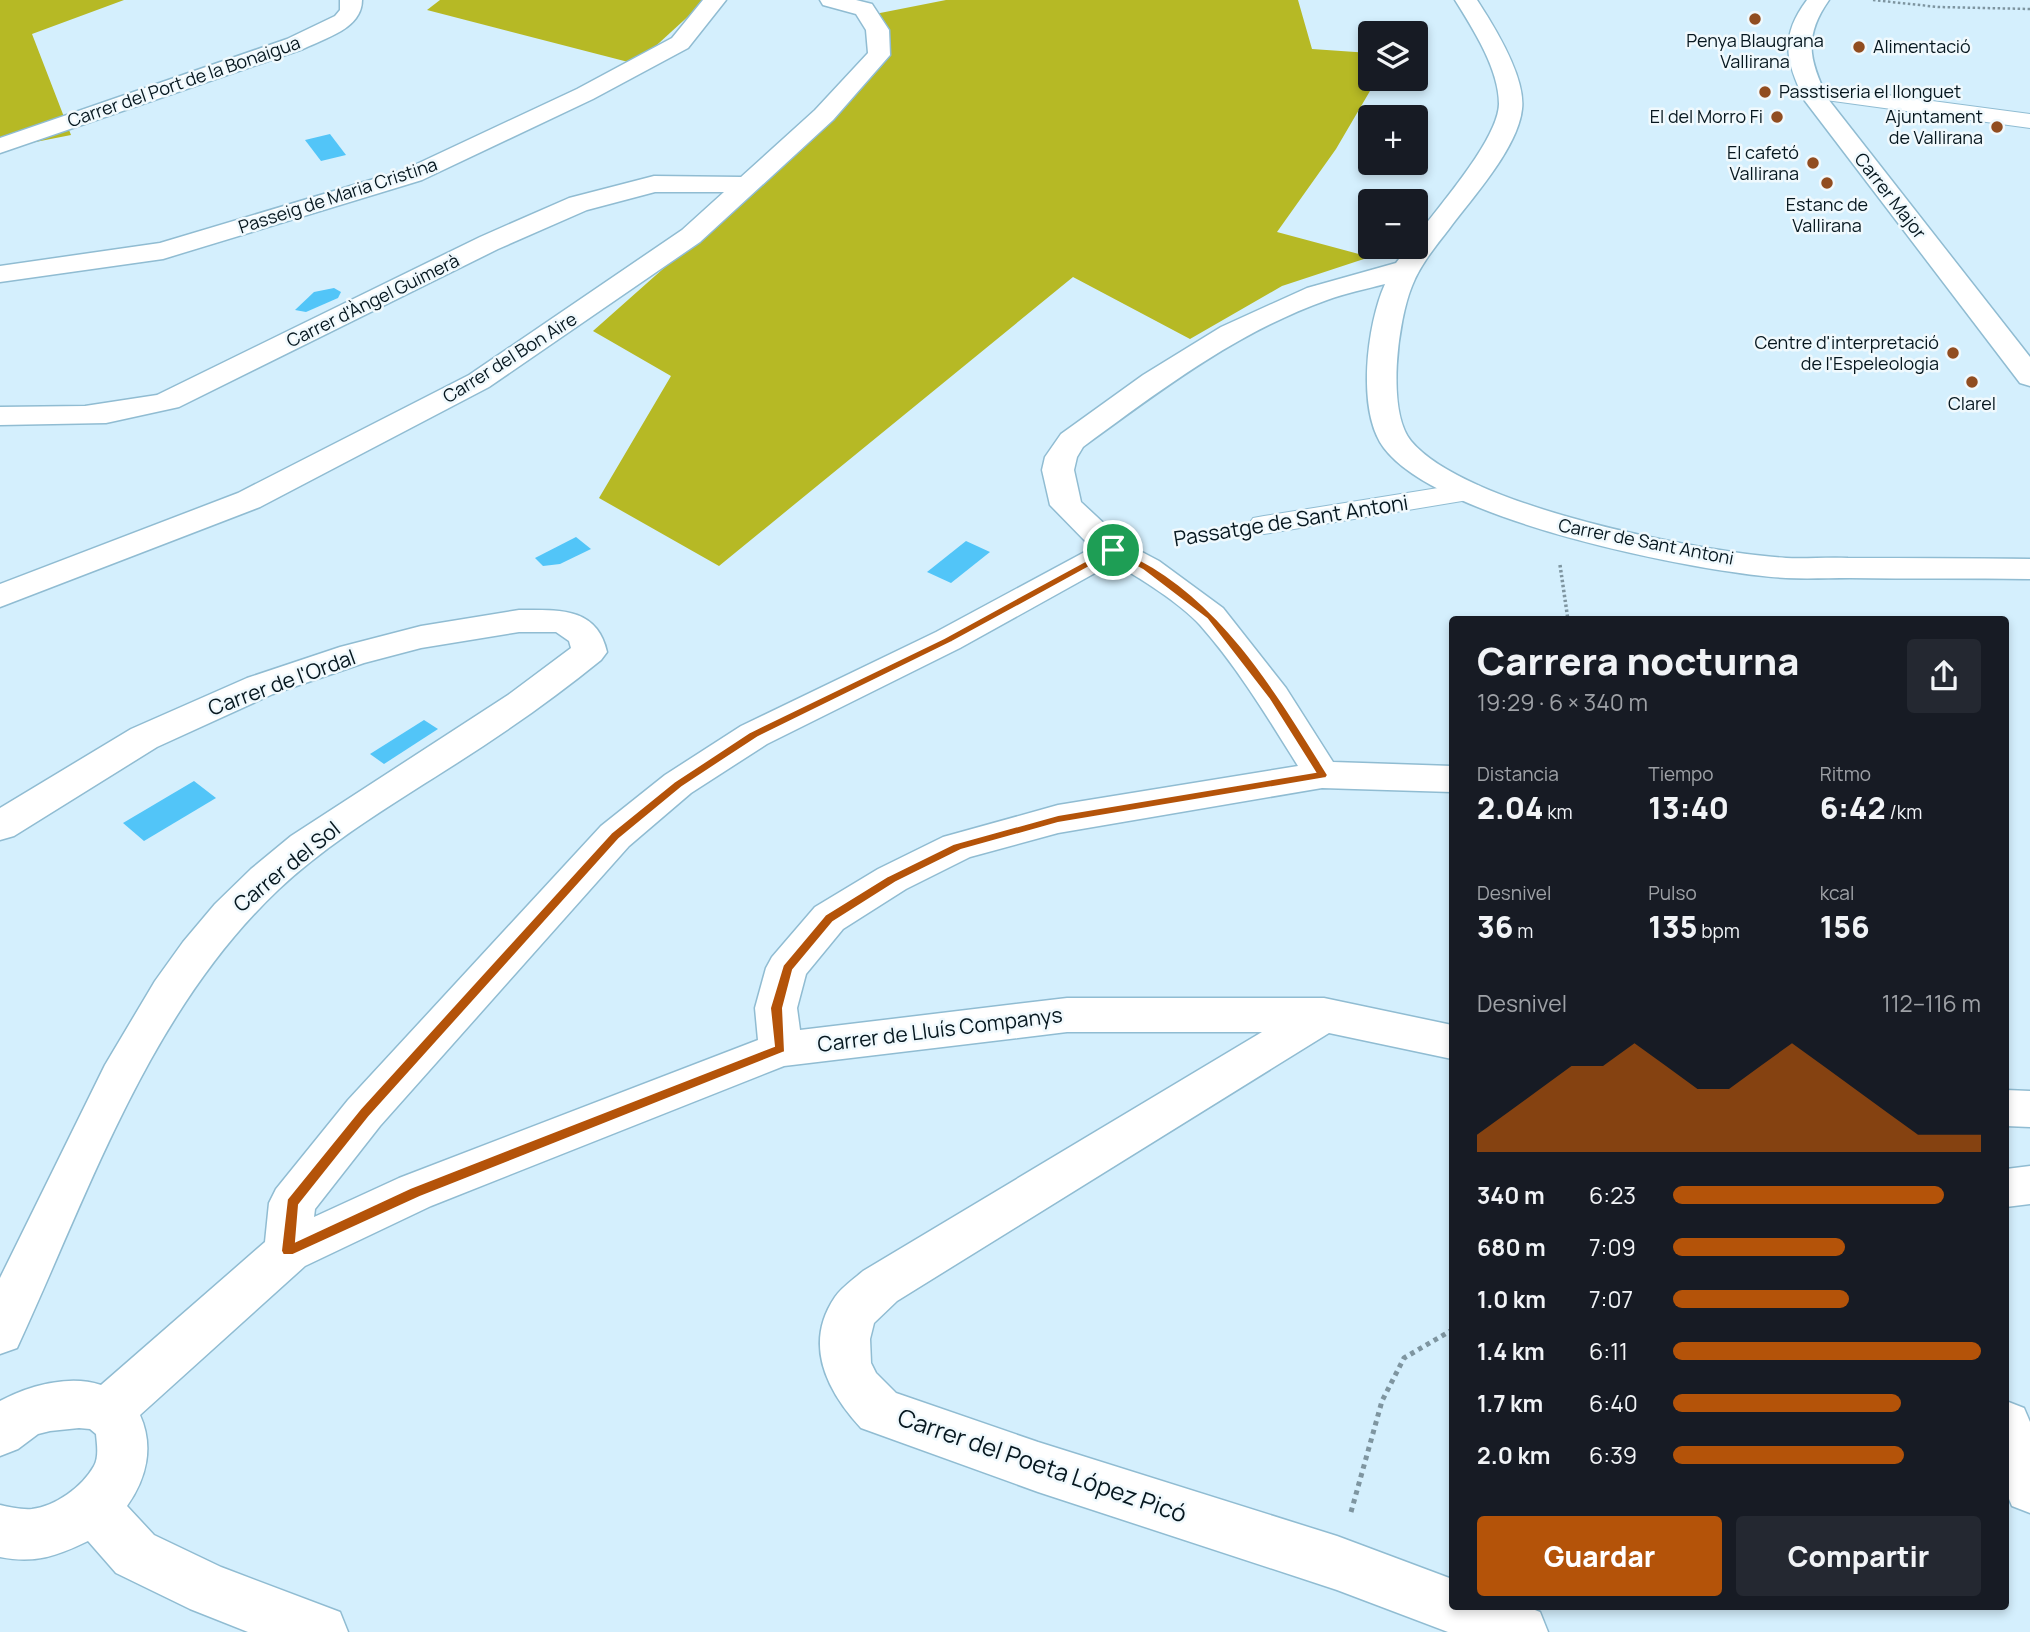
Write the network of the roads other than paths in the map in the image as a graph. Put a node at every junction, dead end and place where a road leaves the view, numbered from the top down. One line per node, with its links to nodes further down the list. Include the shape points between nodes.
1 (351, 0): 8 (street, Carrer del Port de la Bonaigua, via 351,10 343,21 295,44)
2 (715, 0): 11 (street, Passeig de Maria Cristina, via 680,43 585,94 413,175 163,251)
3 (831, 0): 9 (street, Carrer del Bon Aire, via 864,9 879,33 879,55 824,115)
4 (1466, 0): 10 (street, Carrer de Sant Antoni, via 1492,43 1511,106 1502,134)
5 (1818, 0): 6 (street, Carrer Major, via 1800,28 1798,46)
6 (1812, 92): 7 (street); 12 (street, Carrer Major)
7 (2030, 121)
8 (0, 146)
9 (746, 185): 13 (street, Carrer d'Àngel Guimerà, via 654,184 578,204 168,401 136,411); 18 (street, Carrer del Bon Aire, via 691,236 479,381 249,500)
10 (1407, 269): 14 (street, Carrer de Sant Antoni, via 1394,296 1384,359 1387,417 1406,456); 16 (street, via 1317,294 1231,333 1153,381 1072,441 1060,457 1058,470 1066,505)
11 (0, 274)
12 (2030, 377)
13 (0, 416)
14 (1469, 492): 15 (street, Passatge de Sant Antoni); 17 (street, Carrer de Sant Antoni, via 1588,534 1777,567)
15 (1264, 525)
16 (1113, 550): 20 (street, via 1147,568 1211,616 1273,696); 30 (street, via 948,640 754,735 678,784 615,836 364,1113 292,1203)
17 (2030, 569)
18 (0, 596)
19 (586, 636): 22 (street, Carrer de l'Ordal, via 564,621 519,621 352,655 260,686 144,738); 31 (street, Carrer del Sol, via 589,652 547,687 304,847 237,904 187,963 127,1060)
20 (1322, 775): 21 (street); 25 (street, via 1058,819 957,847 892,879 829,918 787,968 776,1008)
21 (1449, 779)
22 (0, 826)
23 (1324, 1015): 24 (street, Carrer de Lluís Companys); 25 (street, Carrer de Lluís Companys, via 1066,1015); 38 (street, Carrer del Poeta López Picó, via 880,1286 853,1311 845,1339 846,1365 858,1389 879,1411 1337,1563)
24 (1449, 1041)
25 (780, 1049): 30 (street, Carrer de Lluís Companys, via 415,1192)
26 (2009, 1108): 27 (street)
27 (2030, 1109)
28 (2030, 1185): 29 (street)
29 (2009, 1188)
30 (288, 1251): 32 (street, Carrer de Lluís Companys)
31 (8, 1314)
32 (107, 1412): 33 (street, via 86,1404 55,1405 23,1415); 36 (street, via 121,1427 124,1454 113,1483)
33 (0, 1432)
34 (2009, 1433): 35 (street)
35 (2030, 1488)
36 (93, 1507): 37 (street, via 66,1526 30,1536); 40 (street, via 135,1554 209,1590)
37 (0, 1531)
38 (1449, 1605)
39 (1462, 1610): 41 (street, Carrer del Poeta López Picó)
40 (320, 1632)
41 (1520, 1632)

